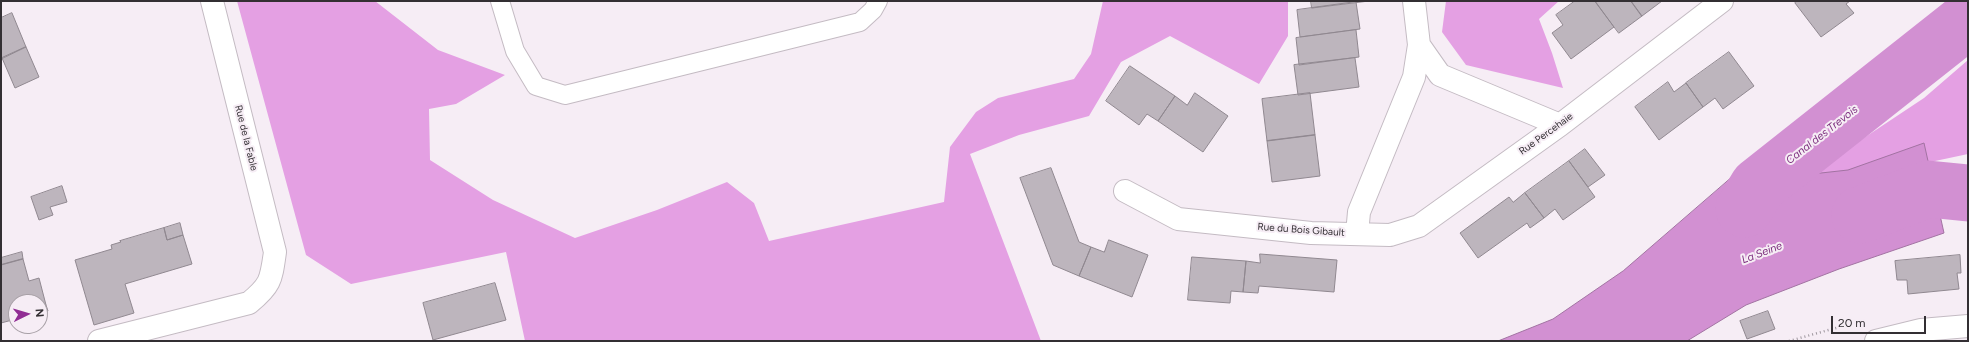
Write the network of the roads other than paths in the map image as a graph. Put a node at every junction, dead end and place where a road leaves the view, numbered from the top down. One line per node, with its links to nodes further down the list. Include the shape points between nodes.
1 (212, 1): 11 (street, Rue de la Fable, via 275,252 272,275 265,289 249,303)
2 (500, 1): 3 (lane, via 515,51 536,86 565,95 860,22 873,10)
3 (878, 1)
4 (1414, 1): 6 (street, Rue du Bois Gibault)
5 (1722, 1): 7 (street, Rue Percehaie)
6 (1419, 45): 7 (street, Rue du Bois Gibault, via 1440,75); 9 (street, Rue du Bois Gibault, via 1414,77 1359,212)
7 (1560, 124): 9 (street, Rue Percehaie, via 1419,226 1390,234)
8 (1124, 191): 9 (street, Rue du Bois Gibault, via 1178,219 1311,233)
9 (1357, 234)
10 (1968, 326): 12 (street, via 1921,330)
11 (99, 341)
12 (1876, 341)

